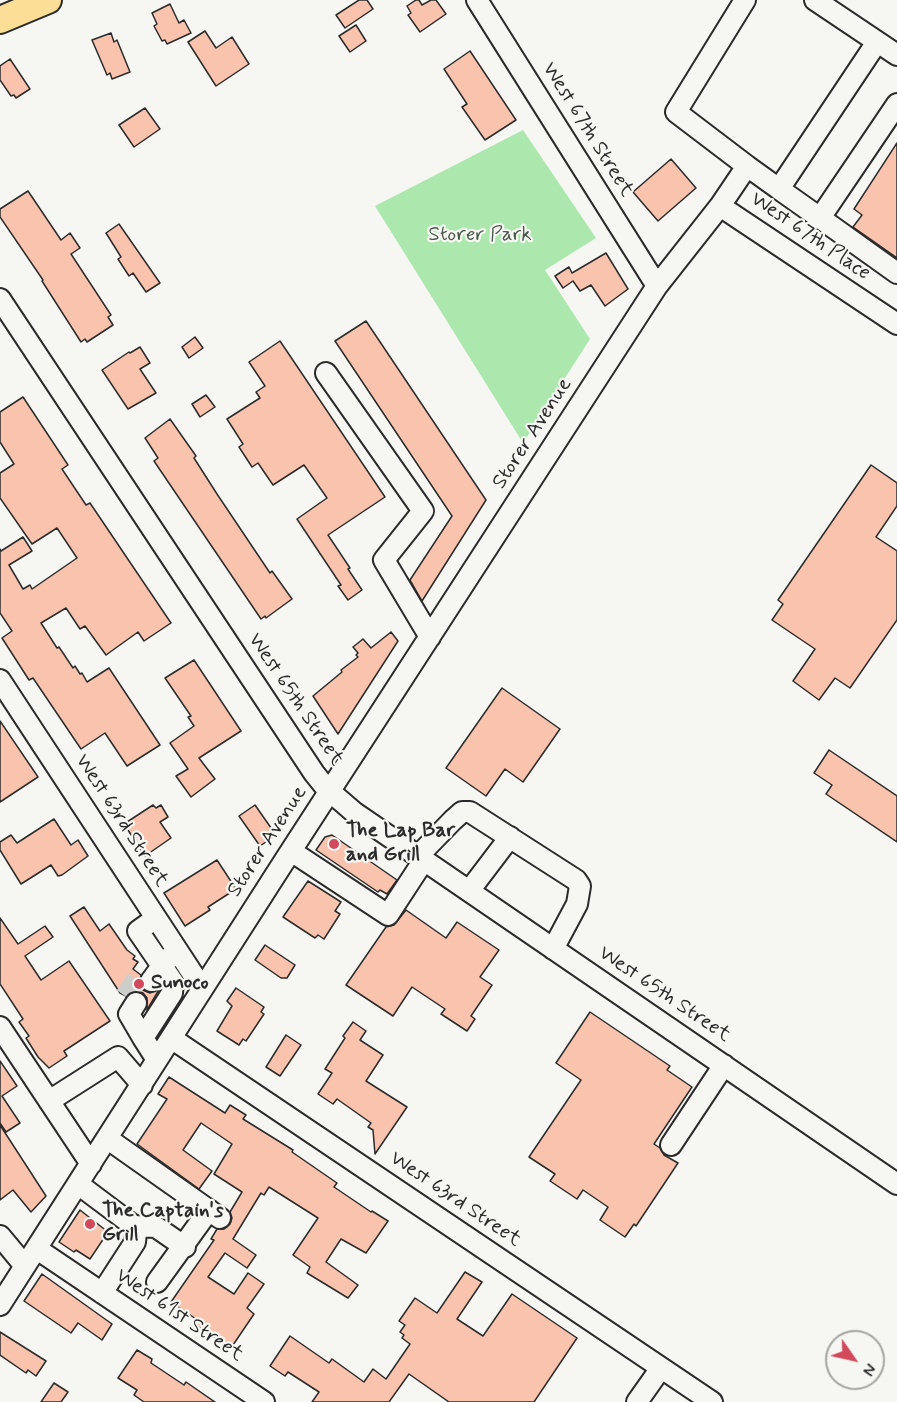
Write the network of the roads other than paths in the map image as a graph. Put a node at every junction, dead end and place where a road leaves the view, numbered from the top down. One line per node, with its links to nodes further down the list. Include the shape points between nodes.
1 (477, 0): 14 (street, West 67th Street)
2 (745, 0): 9 (street, via 676,112)
3 (815, 0): 6 (street)
4 (39, 2): 5 (main road)
5 (0, 20)
6 (877, 42): 7 (street); 10 (street)
7 (897, 55)
8 (897, 104): 12 (street)
9 (747, 166): 10 (street); 11 (street)
10 (779, 189): 12 (street)
11 (720, 206): 14 (street, West 67th Place); 16 (street, West 67th Place)
12 (820, 218): 13 (street)
13 (897, 273)
14 (657, 286): 18 (street, Storer Avenue)
15 (0, 299): 20 (street, West 65th Street, via 314,773)
16 (897, 324)
17 (326, 373): 18 (street, via 423,511 384,560)
18 (430, 637): 20 (street, Storer Avenue)
19 (0, 680): 25 (street, West 63rd Street)
20 (330, 791): 22 (street, Storer Avenue); 23 (street, West 65th Street)
21 (510, 837): 23 (street, via 470,812 462,812); 24 (street); 27 (street, via 580,886 577,904)
22 (291, 851): 23 (street, via 388,915); 29 (street, Storer Avenue)
23 (421, 858): 24 (street, West 65th Street)
24 (469, 891): 27 (street, West 65th Street)
25 (156, 918): 26 (street, West 63rd Street); 28 (street, via 138,931)
26 (177, 949): 28 (street); 29 (street, West 63rd Street)
27 (553, 949): 37 (street, West 65th Street)
28 (152, 969): 30 (street, via 173,982)
29 (202, 988): 32 (street, Storer Avenue)
30 (170, 996): 32 (street); 34 (street)
31 (130, 1004): 34 (street)
32 (190, 1008): 35 (street, Storer Avenue)
33 (0, 1026): 39 (street)
34 (143, 1038): 36 (street)
35 (171, 1038): 36 (street, Storer Avenue); 53 (street, West 63rd Street)
36 (157, 1060): 38 (street, Storer Avenue)
37 (724, 1065): 41 (street); 44 (street, West 65th Street)
38 (142, 1085): 39 (street, via 118,1058); 40 (street, Storer Avenue)
39 (49, 1101): 42 (street)
40 (108, 1139): 42 (street, Storer Avenue); 47 (street, via 215,1214)
41 (671, 1144)
42 (91, 1164): 43 (street, Storer Avenue)
43 (78, 1184): 45 (street); 48 (street, Storer Avenue)
44 (897, 1184)
45 (134, 1226): 47 (street, via 156,1227); 51 (street, via 135,1242)
46 (0, 1236): 49 (street)
47 (185, 1247): 50 (street)
48 (37, 1249): 49 (street, Storer Avenue); 51 (street, West 61st Street)
49 (25, 1266): 52 (street, Storer Avenue)
50 (157, 1282)
51 (102, 1293): 54 (street, West 61st Street)
52 (0, 1305)
53 (661, 1368): 55 (street); 56 (street, West 63rd Street)
54 (264, 1402)
55 (637, 1402)
56 (712, 1402)

